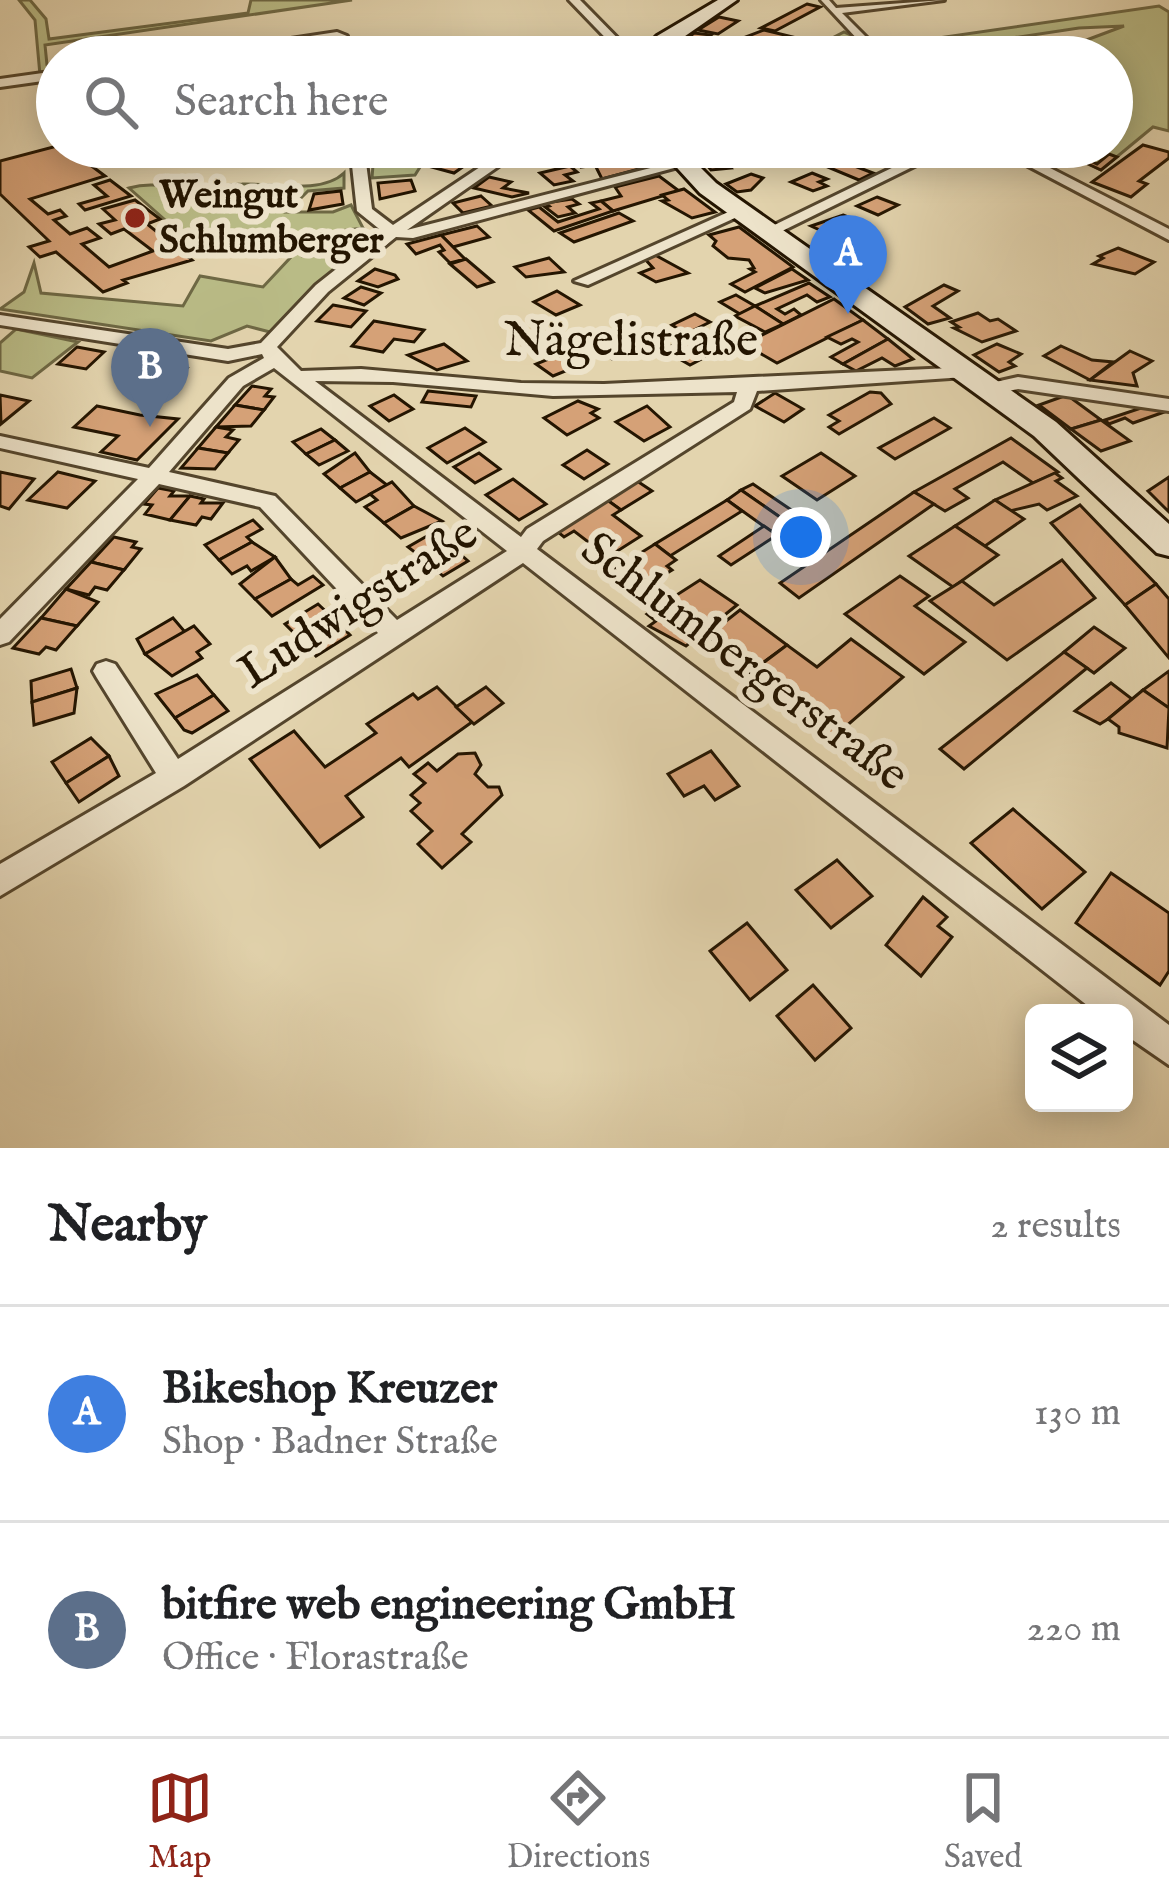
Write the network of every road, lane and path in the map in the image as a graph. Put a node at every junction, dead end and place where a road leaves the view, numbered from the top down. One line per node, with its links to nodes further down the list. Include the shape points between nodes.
1 (574, 0): 5 (street)
2 (729, 0): 6 (street)
3 (938, 0): 4 (street)
4 (828, 6): 7 (street)
5 (609, 36)
6 (670, 36)
7 (859, 36)
8 (36, 78): 9 (street)
9 (0, 83)
10 (359, 168): 17 (street, via 365,211)
11 (488, 168): 17 (street)
12 (637, 168): 17 (street, via 422,235)
13 (689, 168): 16 (street)
14 (902, 168): 18 (street)
15 (1040, 168): 19 (street)
16 (740, 212): 18 (street); 20 (street)
17 (392, 231): 22 (street, via 345,269)
18 (769, 232): 23 (street)
19 (1169, 235)
20 (582, 281)
21 (0, 320): 22 (street, Nägelistraße)
22 (280, 361): 24 (street, Nägelistraße, via 549,390); 28 (street, via 236,382); 30 (street, Schlumbergerstraße)
23 (964, 371): 24 (street, Nägelistraße); 25 (street)
24 (749, 386): 30 (street, Ludwigstraße, via 743,405 536,535)
25 (989, 388): 26 (street, via 1018,383); 29 (street, via 1089,465)
26 (1169, 405)
27 (0, 442): 28 (street)
28 (154, 476): 31 (street, via 267,501); 32 (street)
29 (1169, 544)
30 (524, 553): 31 (street, Ludwigstraße); 36 (street, Schlumbergerstraße)
31 (394, 633): 34 (street, Ludwigstraße)
32 (0, 635)
33 (106, 670): 34 (street)
34 (174, 776): 35 (street, Ludwigstraße)
35 (0, 881)
36 (1169, 1047)

